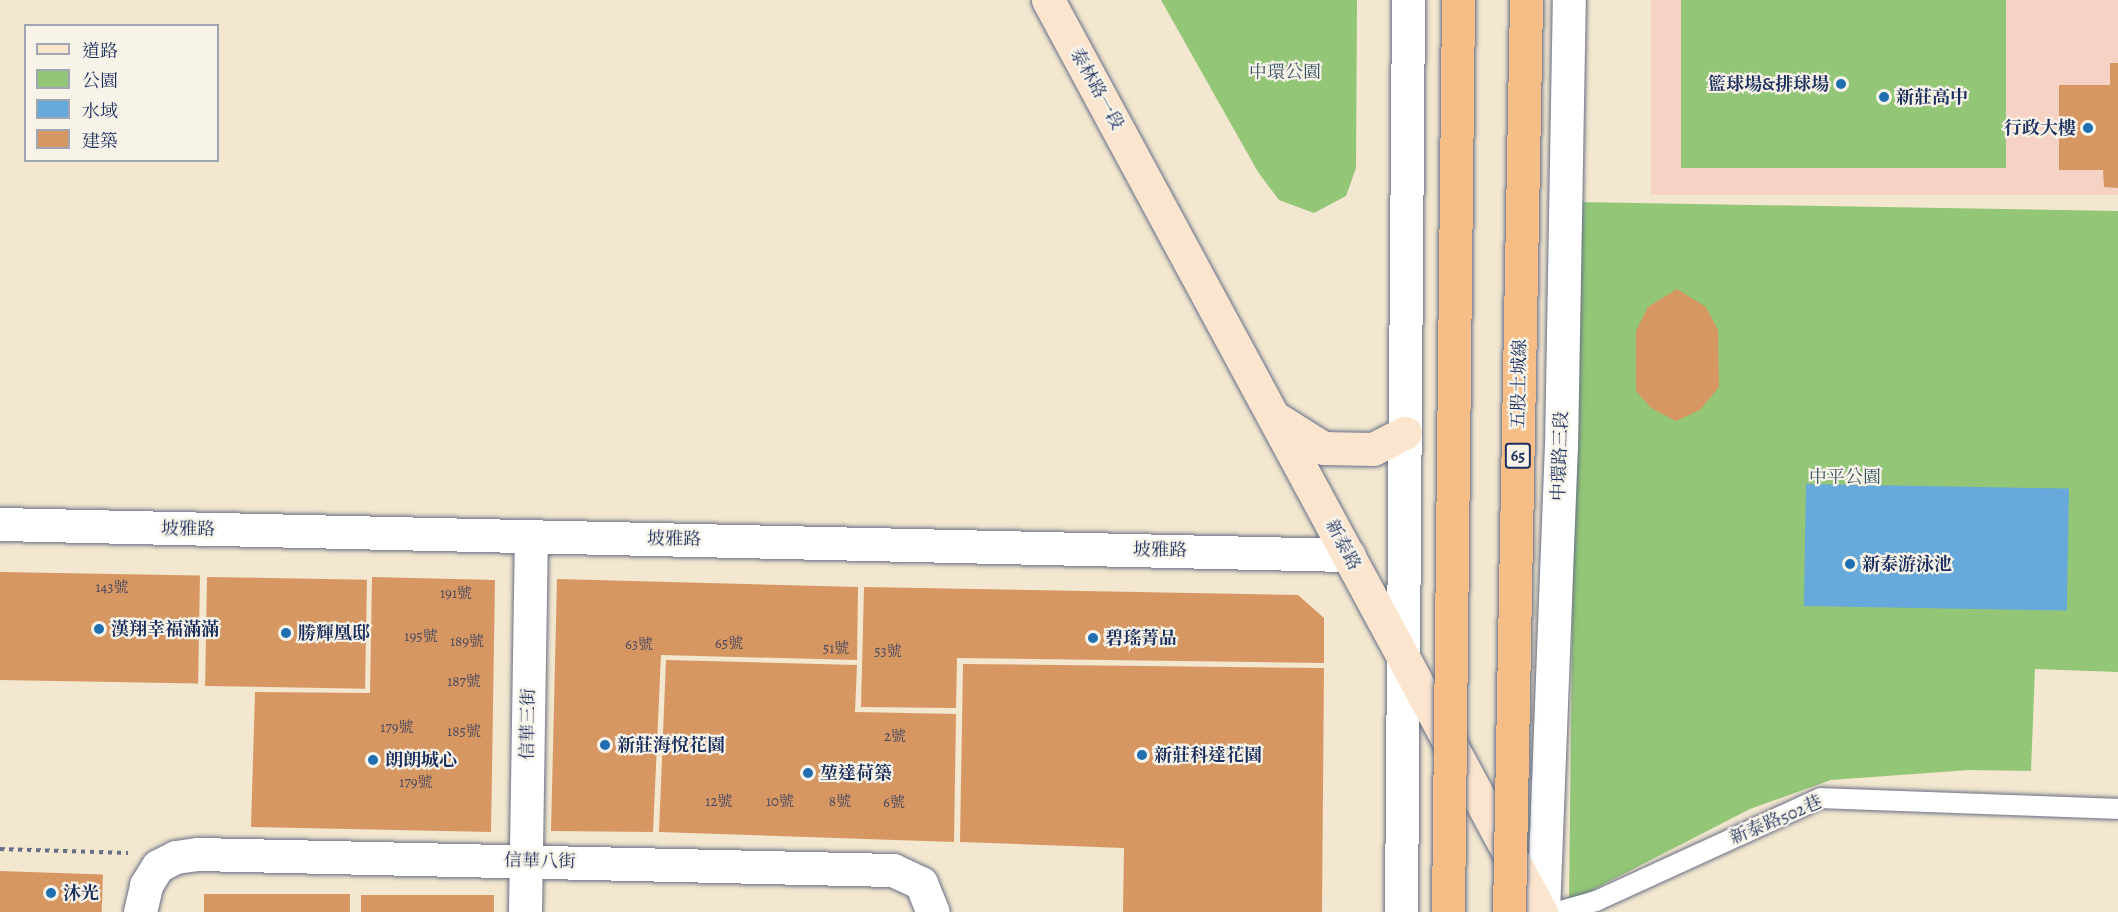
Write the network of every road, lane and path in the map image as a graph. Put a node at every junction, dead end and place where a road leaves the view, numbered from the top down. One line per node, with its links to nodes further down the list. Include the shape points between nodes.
1 (1048, 0): 6 (main road, 泰林路一段)
2 (1408, 0): 8 (street)
3 (1458, 0): 21 (highway, bridge)
4 (1526, 0): 22 (highway, 五股土城線 / 65, bridge)
5 (1569, 0): 23 (street, 中環路三段, via 1561,448)
6 (1145, 178): 7 (main road, 新泰路)
7 (1274, 417): 8 (main road, via 1323,448 1374,449); 11 (main road, 新泰路)
8 (1405, 434): 12 (street)
9 (0, 524): 10 (street, 坡雅路)
10 (531, 536): 11 (street, 坡雅路); 16 (street, 信華三街)
11 (1349, 555): 12 (main road, 新泰路)
12 (1406, 660): 20 (street); 23 (main road, 新泰路)
13 (2118, 809): 24 (lane, 新泰路502巷, via 1821,798 1596,901)
14 (0, 849): 15 (path)
15 (149, 860): 16 (street, 信華八街, via 198,854); 18 (street)
16 (526, 860): 17 (street, 信華八街, via 893,870); 19 (street, 信華三街)
17 (927, 897)
18 (140, 912)
19 (525, 912)
20 (1401, 912)
21 (1448, 912)
22 (1509, 912)
23 (1542, 912)
24 (1557, 912)

